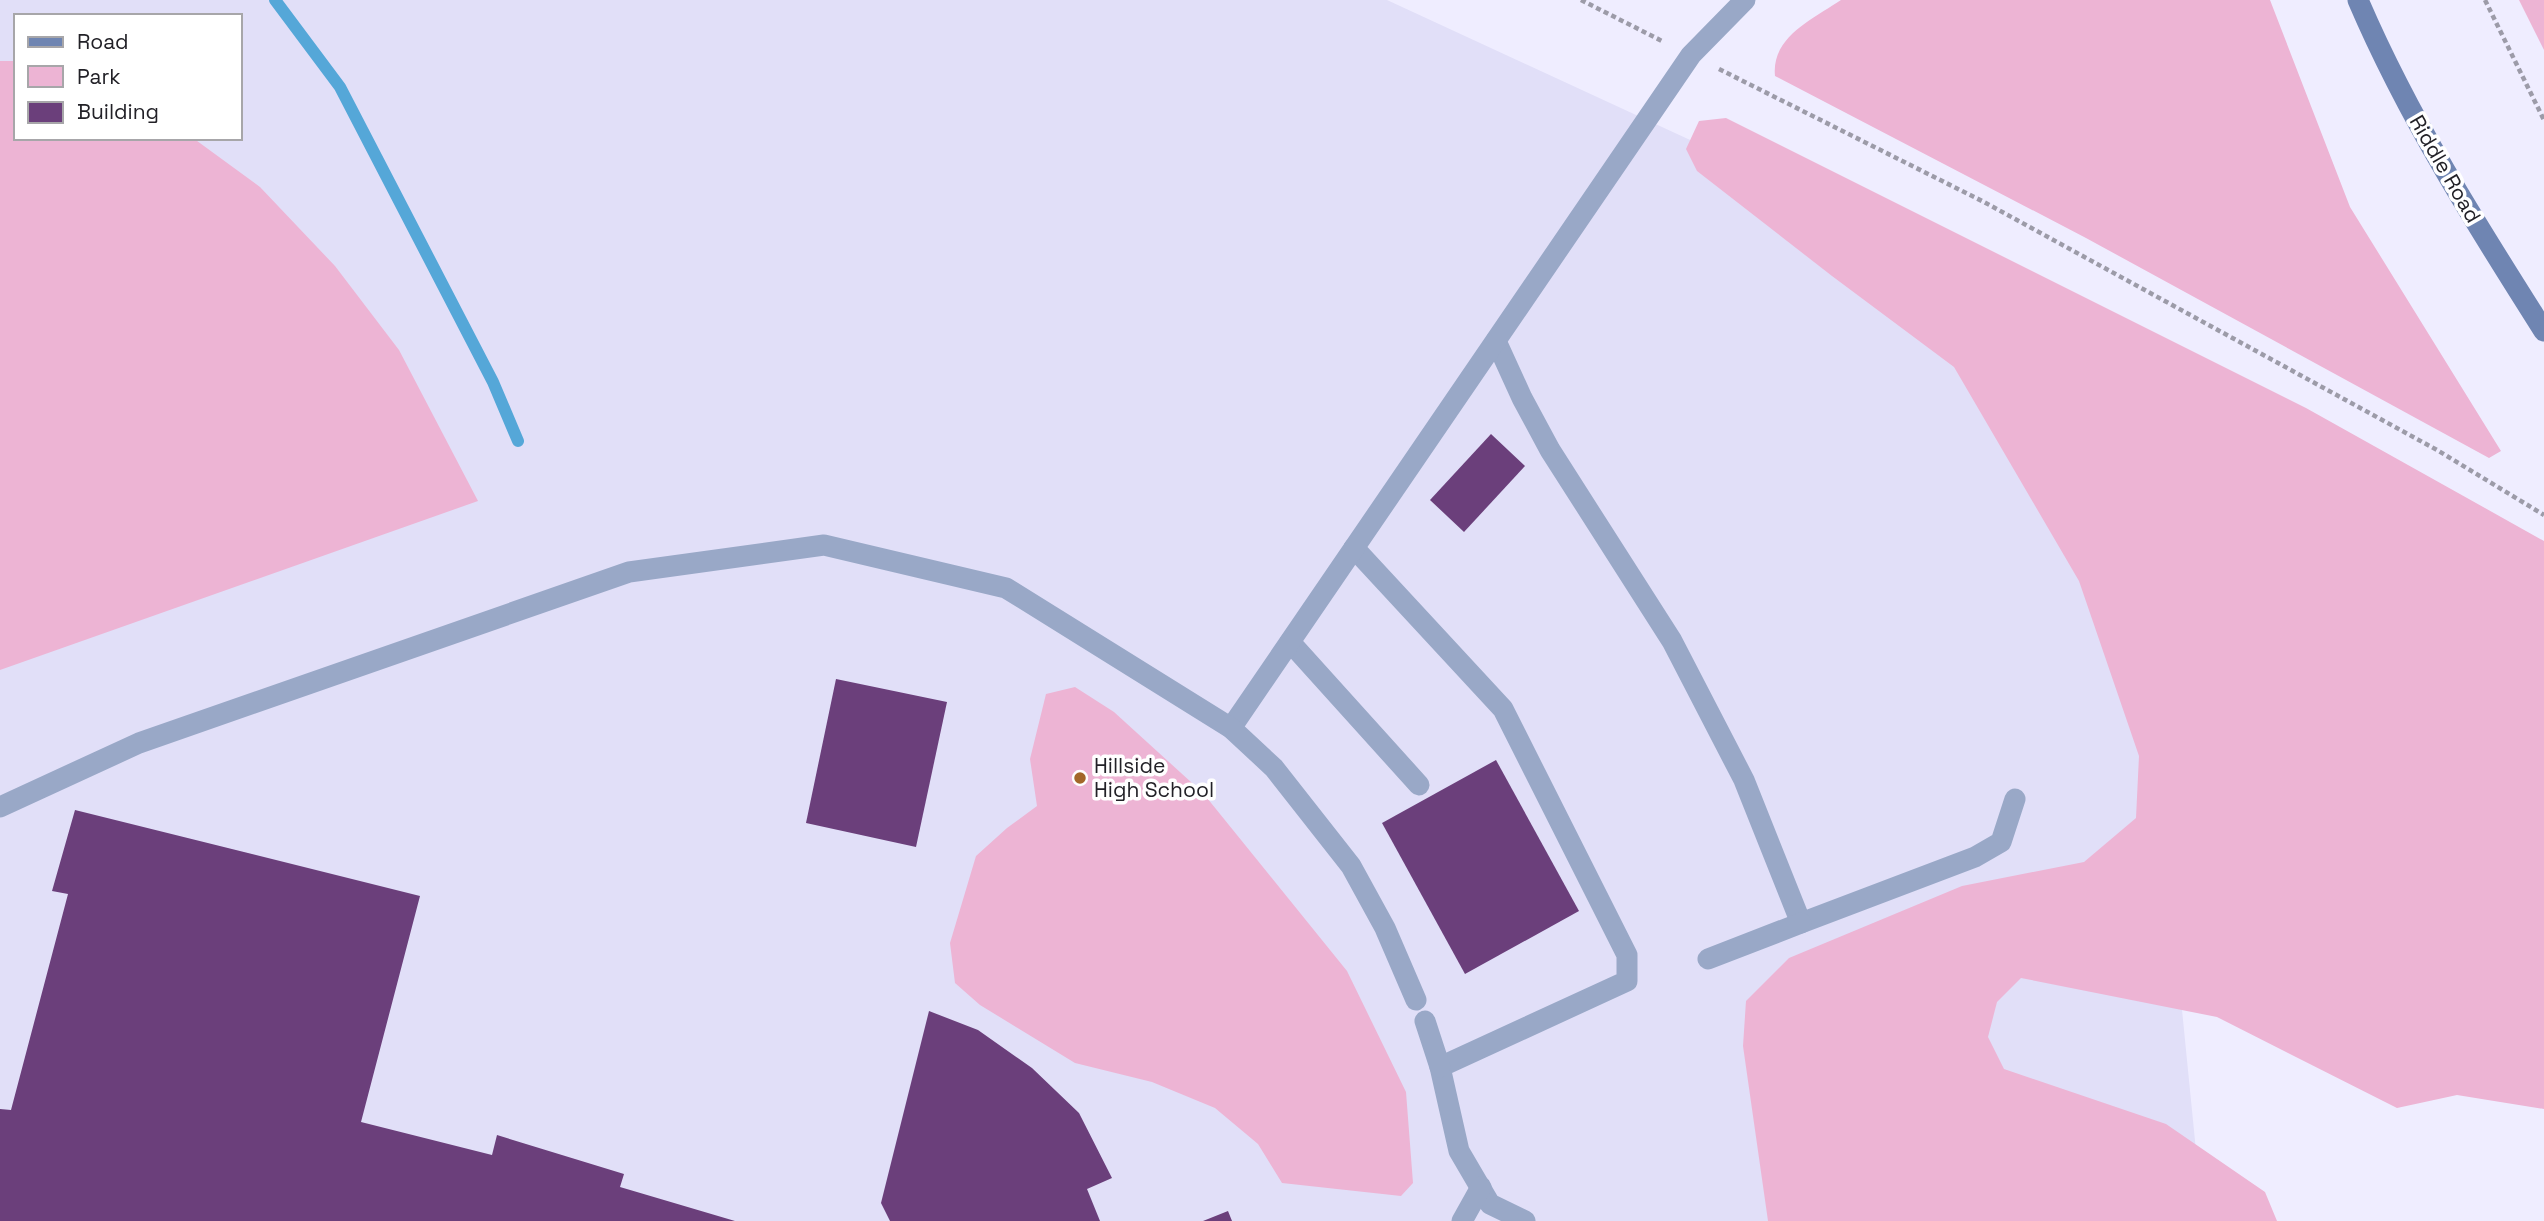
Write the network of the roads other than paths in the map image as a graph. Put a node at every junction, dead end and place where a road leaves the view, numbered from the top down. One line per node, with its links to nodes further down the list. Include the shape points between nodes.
1 (1745, 0): 4 (lane, via 1691,55)
2 (2358, 0): 3 (main road, Riddle Road, via 2447,177)
3 (2544, 331)
4 (1496, 341): 5 (lane); 11 (lane, via 1550,450 1672,641 1744,780)
5 (1354, 548): 6 (lane); 15 (lane, via 1503,709 1627,955 1627,981)
6 (1290, 642): 7 (lane); 8 (lane)
7 (1231, 728): 10 (lane, via 1006,588 824,545 629,572 139,743); 13 (lane, via 1274,768 1351,866 1385,928)
8 (1419, 785)
9 (2015, 799): 11 (lane, via 2001,842 1975,857)
10 (0, 807)
11 (1801, 923): 12 (lane)
12 (1708, 959)
13 (1416, 1000)
14 (1425, 1021): 15 (lane)
15 (1440, 1067): 16 (lane, via 1459,1151)
16 (1481, 1187): 17 (lane); 18 (lane, via 1490,1204)
17 (1462, 1221)
18 (1525, 1221)

